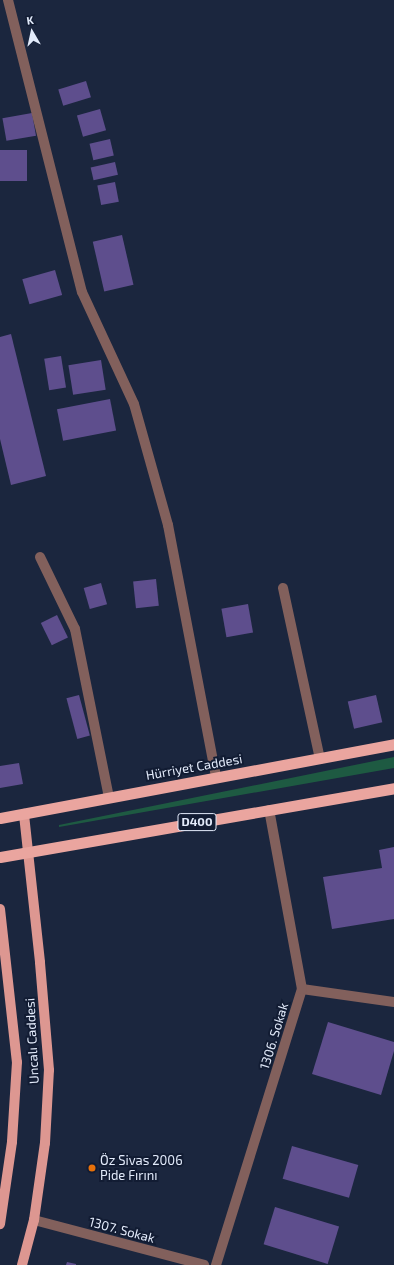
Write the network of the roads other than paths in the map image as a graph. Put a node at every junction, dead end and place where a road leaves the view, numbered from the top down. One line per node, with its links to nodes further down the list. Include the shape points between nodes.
1 (8, 0): 6 (street, via 82,292 134,404 168,525)
2 (40, 557): 8 (street, via 75,630)
3 (283, 588): 5 (street)
4 (394, 744): 5 (highway, Hürriyet Caddesi)
5 (320, 759): 6 (highway, Hürriyet Caddesi)
6 (216, 777): 8 (highway, Hürriyet Caddesi)
7 (394, 788): 9 (highway, D400)
8 (109, 797): 10 (highway, Hürriyet Caddesi)
9 (269, 810): 12 (highway, D400); 15 (street, 1306. Sokak)
10 (24, 814): 11 (highway, Hürriyet Caddesi); 12 (main road, Uncalı Caddesi)
11 (0, 818)
12 (28, 852): 13 (highway, D400); 18 (main road, Uncalı Caddesi, via 49,1070 45,1143)
13 (0, 857)
14 (0, 909): 17 (main road, Uncalı Caddesi, via 17,1062 12,1142)
15 (302, 989): 16 (street); 21 (street, 1306. Sokak)
16 (394, 1002)
17 (1, 1218)
18 (34, 1220): 19 (main road, Uncalı Caddesi); 20 (street, 1307. Sokak)
19 (22, 1265)
20 (204, 1265)
21 (216, 1265)

